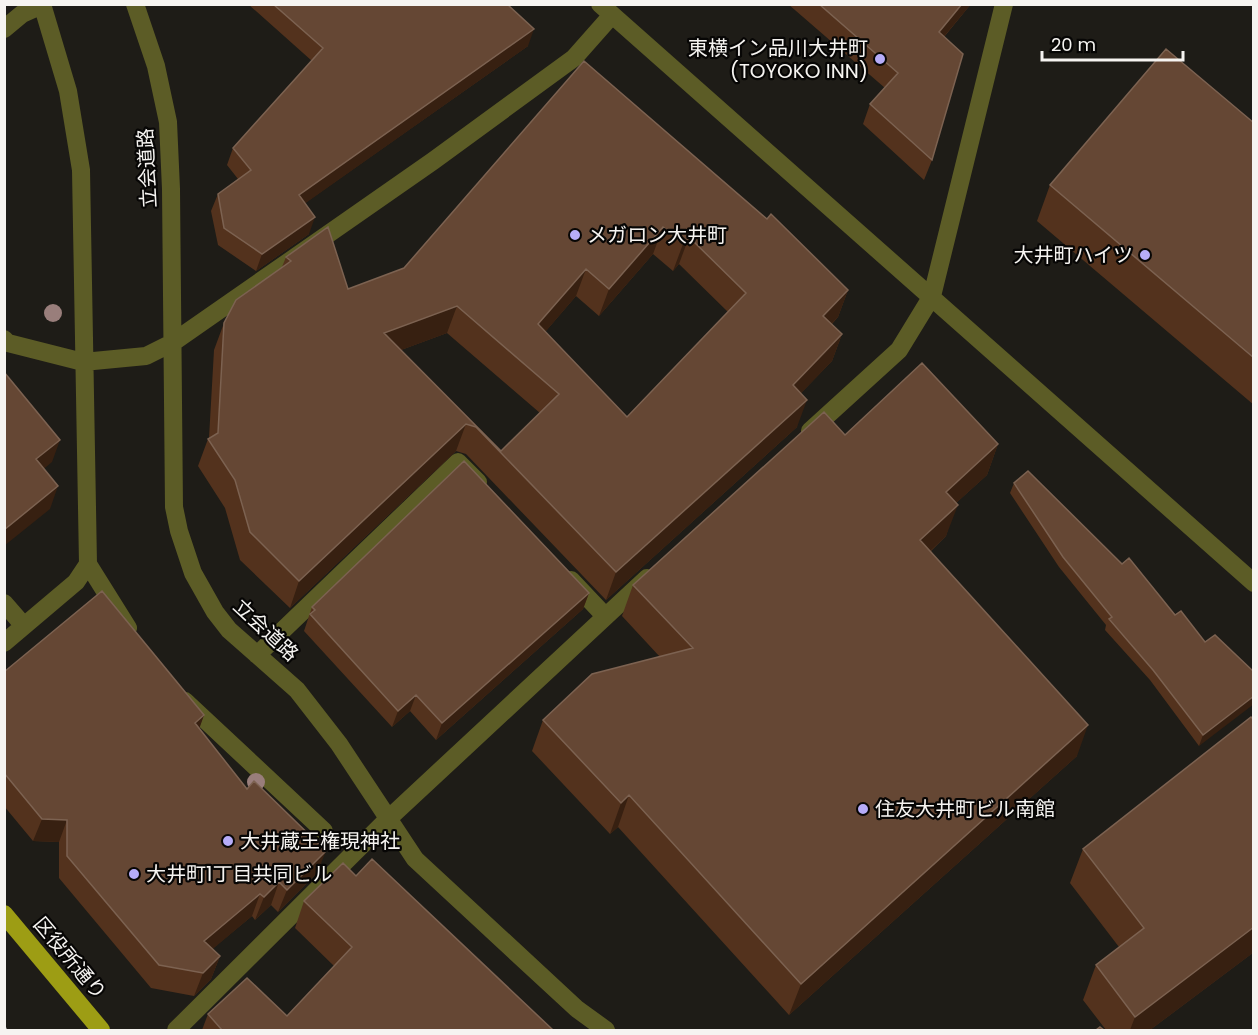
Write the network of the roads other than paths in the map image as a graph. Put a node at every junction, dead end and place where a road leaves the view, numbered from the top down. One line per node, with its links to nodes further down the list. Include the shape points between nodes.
1 (135, 4): 8 (street, 立会道路, via 156,66 168,122)
2 (1004, 4): 6 (street)
3 (42, 5): 5 (street, via 22,14); 9 (street, via 68,92 81,170)
4 (606, 10): 6 (street); 8 (street, via 574,58)
5 (4, 29)
6 (932, 296): 10 (street, via 899,350); 15 (street)
7 (4, 339): 9 (street)
8 (172, 343): 9 (street, via 146,356); 21 (street, 立会道路, via 173,483 178,531 193,573 215,612)
9 (83, 362): 12 (street)
10 (795, 444)
11 (490, 495): 21 (street, via 458,462)
12 (88, 564): 18 (street, via 76,582); 19 (street)
13 (560, 569): 17 (street)
14 (657, 569): 17 (street)
15 (1254, 583)
16 (4, 603): 18 (street)
17 (605, 616): 23 (street)
18 (24, 626): 20 (street)
19 (135, 640)
20 (4, 643)
21 (257, 655): 23 (street, 立会道路, via 297,690 319,717)
22 (172, 686): 24 (street)
23 (387, 820): 27 (street); 28 (street, 立会道路, via 415,859 577,1009)
24 (324, 831)
25 (4, 914): 26 (main road, 区役所通り)
26 (101, 1030)
27 (176, 1030)
28 (606, 1030)

